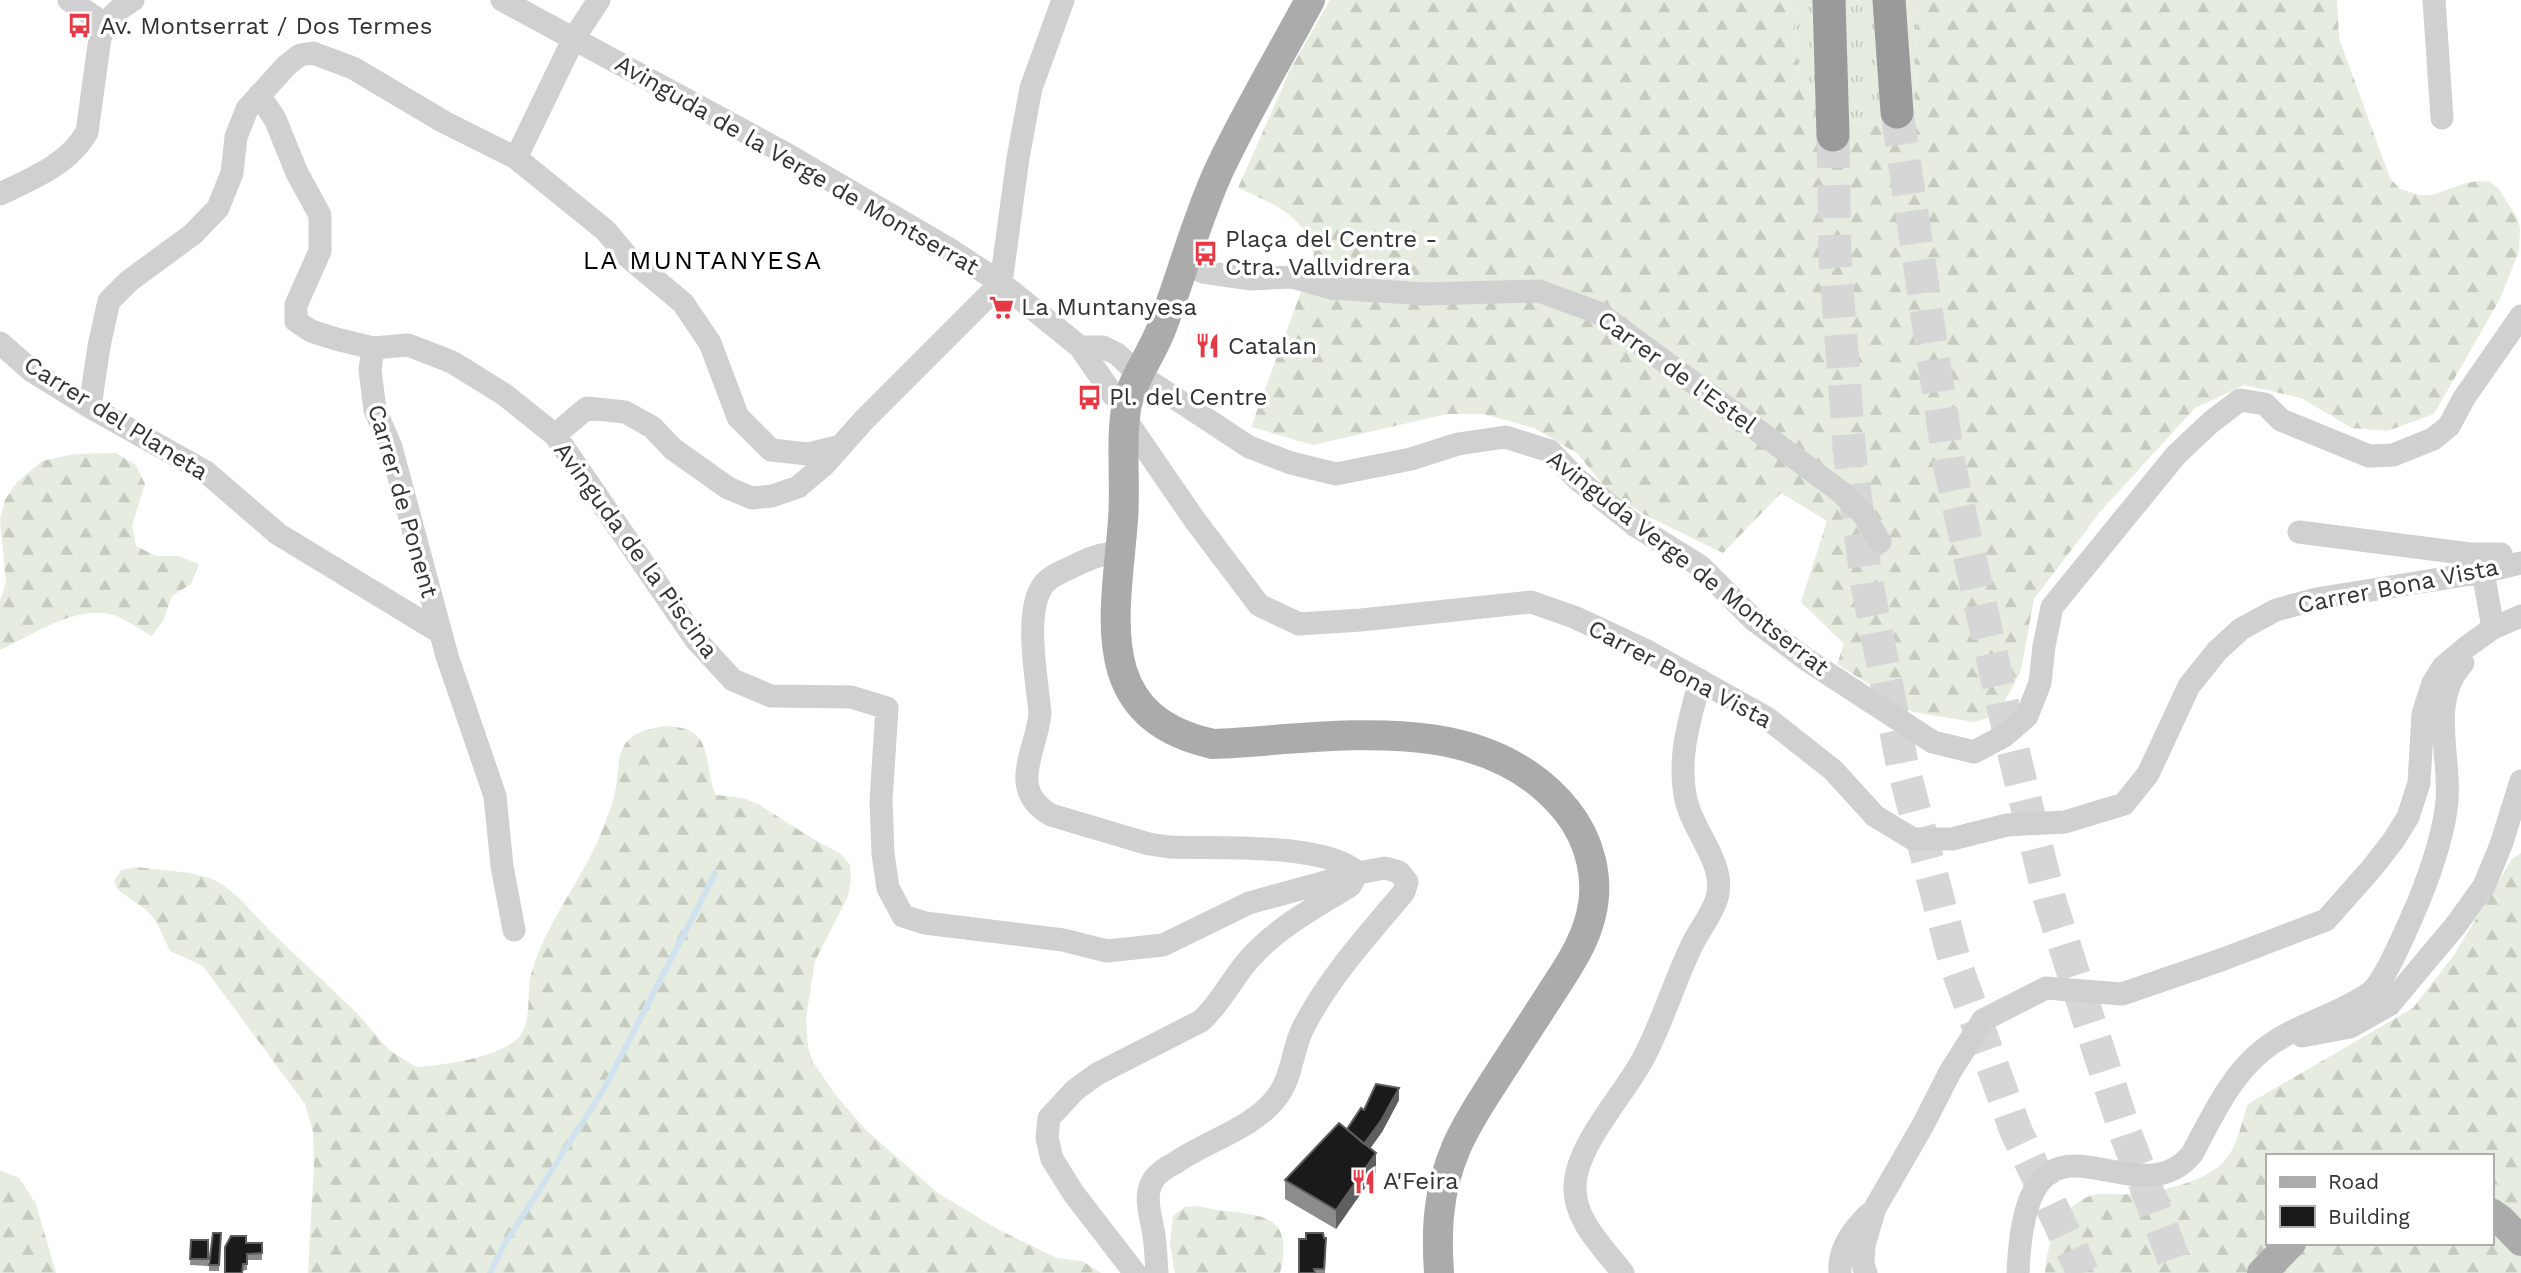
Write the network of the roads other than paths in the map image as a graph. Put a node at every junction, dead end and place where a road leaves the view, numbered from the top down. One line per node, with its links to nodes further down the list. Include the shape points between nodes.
1 (69, 0): 10 (street)
2 (133, 0): 10 (street)
3 (502, 0): 11 (street, Avinguda de la Verge de Montserrat)
4 (599, 0): 11 (street)
5 (1063, 0): 19 (street, via 1031,88)
6 (1310, 0): 18 (main road, via 1220,169)
7 (1829, 0): 15 (highway)
8 (1889, 0): 13 (highway)
9 (2434, 0): 14 (street)
10 (105, 24): 17 (street, via 87,132 80,145 67,158)
11 (575, 38): 16 (street); 19 (street, Avinguda de la Verge de Montserrat, via 870,202)
12 (259, 95): 16 (street, via 287,65 300,55 313,53 353,68); 23 (street, via 320,215 320,251 296,305 296,321 324,335); 25 (street, via 247,108 236,137 232,173 218,208 193,234 109,300)
13 (1897, 112)
14 (2442, 118)
15 (1833, 135)
16 (516, 158): 28 (street, via 605,230 628,257 683,303 710,343 738,417 771,450 808,454)
17 (0, 194)
18 (1185, 264): 24 (main road); 30 (street, Carrer de l'Estel, via 1203,272 1251,279 1292,277 1331,288 1425,294 1539,291 1600,313 1841,492 1864,514)
19 (1001, 283): 22 (street, Avinguda de la Verge de Montserrat); 28 (street)
20 (2521, 316): 24 (street, Avinguda Verge de Montserrat, via 2449,426 2433,439 2393,455 2369,456 2281,420 2265,404 2240,400 2211,422 2176,455 2053,607 2040,683 2027,716 2004,736 1974,752 1933,741 1807,660 1754,620 1700,566 1636,526 1550,451 1505,437 1336,474 1249,447)
21 (0, 343): 25 (street, Carrer del Planeta, via 32,371)
22 (1080, 347): 24 (street, Avinguda Verge de Montserrat, via 1103,347); 26 (street, Carrer Bona Vista)
23 (373, 348): 27 (street, Avinguda de la Piscina, via 408,345 452,362 505,395); 35 (street, Carrer de Ponent, via 370,370 375,410 391,446)
24 (1140, 375): 26 (main road)
25 (90, 407): 35 (street, Carrer del Planeta, via 206,472 278,534)
26 (1127, 412): 31 (main road); 36 (street, Carrer Bona Vista, via 1195,519 1259,605 1299,624 1531,602 1574,617)
27 (555, 435): 28 (street, via 587,408 625,412 652,427 673,449 728,488 752,498 798,487); 38 (street, Avinguda de la Piscina, via 696,640 733,680 771,696 851,697 887,708 883,853 888,888 904,916 1107,951 1163,944 1249,903)
28 (841, 446)
29 (2299, 532): 32 (street)
30 (1880, 542)
31 (1119, 553): 38 (street, via 1103,553 1084,561 1046,581 1037,595 1032,613 1040,713 1027,772 1031,798 1051,815 1150,844 1304,853 1329,857); 47 (main road, via 1114,631 1119,664 1141,704 1163,725 1185,738 1213,744 1413,735 1459,743 1496,756 1540,784 1563,806 1586,841 1595,891 1591,915 1571,963 1456,1146 1438,1215)
32 (2506, 561): 34 (street); 36 (street, Carrer Bona Vista, via 2276,610 2241,629 2217,650 2189,686 2148,774 2124,804 2065,822 2007,825 1952,839 1913,839 1891,827 1833,770 1767,718)
33 (2521, 616): 34 (street)
34 (2493, 628): 40 (street, via 2459,667 2449,686 2443,708 2447,799 2442,832 2427,881 2391,962 2373,990); 41 (street, via 2443,667 2433,683 2423,714 2419,783 2408,817 2393,842 2326,920 2122,994 2046,988 1983,1020)
35 (441, 633): 39 (street, Carrer de Ponent, via 495,796)
36 (1700, 680): 48 (street, via 1682,765 1692,823 1713,857 1719,877 1717,898 1644,1058 1577,1170 1575,1188 1583,1220)
37 (2521, 781): 40 (street, via 2484,886 2389,1005 2350,1027)
38 (1357, 873): 45 (street, via 1350,886 1300,916 1250,958 1201,1021 1097,1074 1049,1118 1052,1159); 46 (street, via 1385,868 1399,872 1407,882 1404,892 1336,973 1294,1048 1285,1084 1276,1098 1153,1181 1149,1206)
39 (514, 930)
40 (2276, 1041): 51 (street, via 2232,1083 2184,1164 2170,1171 2138,1175 2063,1165 2045,1176 2025,1212)
41 (1875, 1208): 49 (street, via 1844,1247); 50 (street, via 1864,1245)
42 (2493, 1214): 43 (main road)
43 (2521, 1241)
44 (2289, 1245): 52 (main road)
45 (1135, 1273)
46 (1157, 1273)
47 (1439, 1273)
48 (1623, 1273)
49 (1840, 1273)
50 (1866, 1273)
51 (2018, 1273)
52 (2262, 1273)

